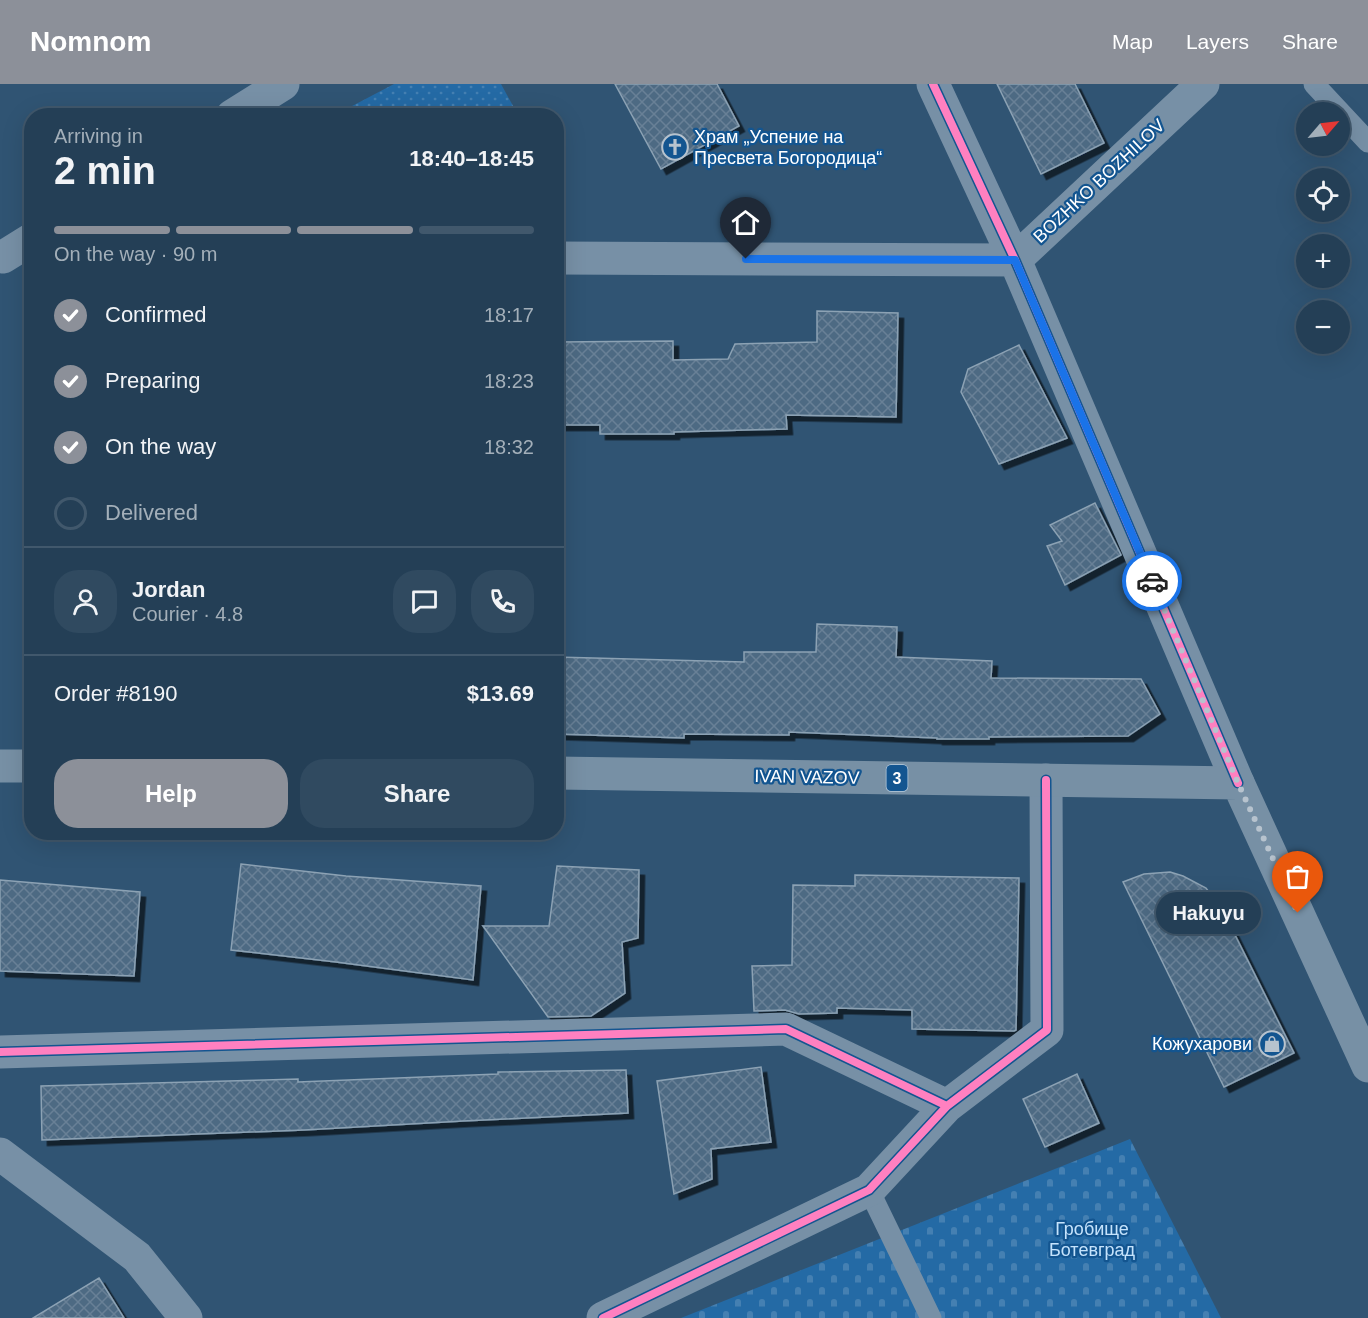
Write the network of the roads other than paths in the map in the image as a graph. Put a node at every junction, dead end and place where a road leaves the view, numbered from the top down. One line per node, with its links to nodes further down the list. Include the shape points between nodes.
1 (284, 84): 5 (street)
2 (933, 84): 10 (street)
3 (1203, 84): 10 (street, BOZHKO BOZHILOV)
4 (1314, 84): 6 (lane)
5 (245, 108)
6 (1368, 142)
7 (24, 246): 8 (street)
8 (11, 257)
9 (564, 258): 10 (street)
10 (1015, 260): 15 (street)
11 (0, 766): 12 (main road)
12 (24, 766)
13 (564, 774): 14 (main road, IVAN VAZOV / 3)
14 (1046, 780): 15 (main road, IVAN VAZOV / 3); 18 (street, via 1047,1030)
15 (1238, 783): 17 (main road)
16 (0, 1052): 18 (street, via 786,1029)
17 (1368, 1066)
18 (947, 1106): 20 (street)
19 (0, 1154): 21 (street, via 137,1257)
20 (869, 1190): 22 (street); 23 (lane)
21 (186, 1318)
22 (603, 1318)
23 (931, 1318)

